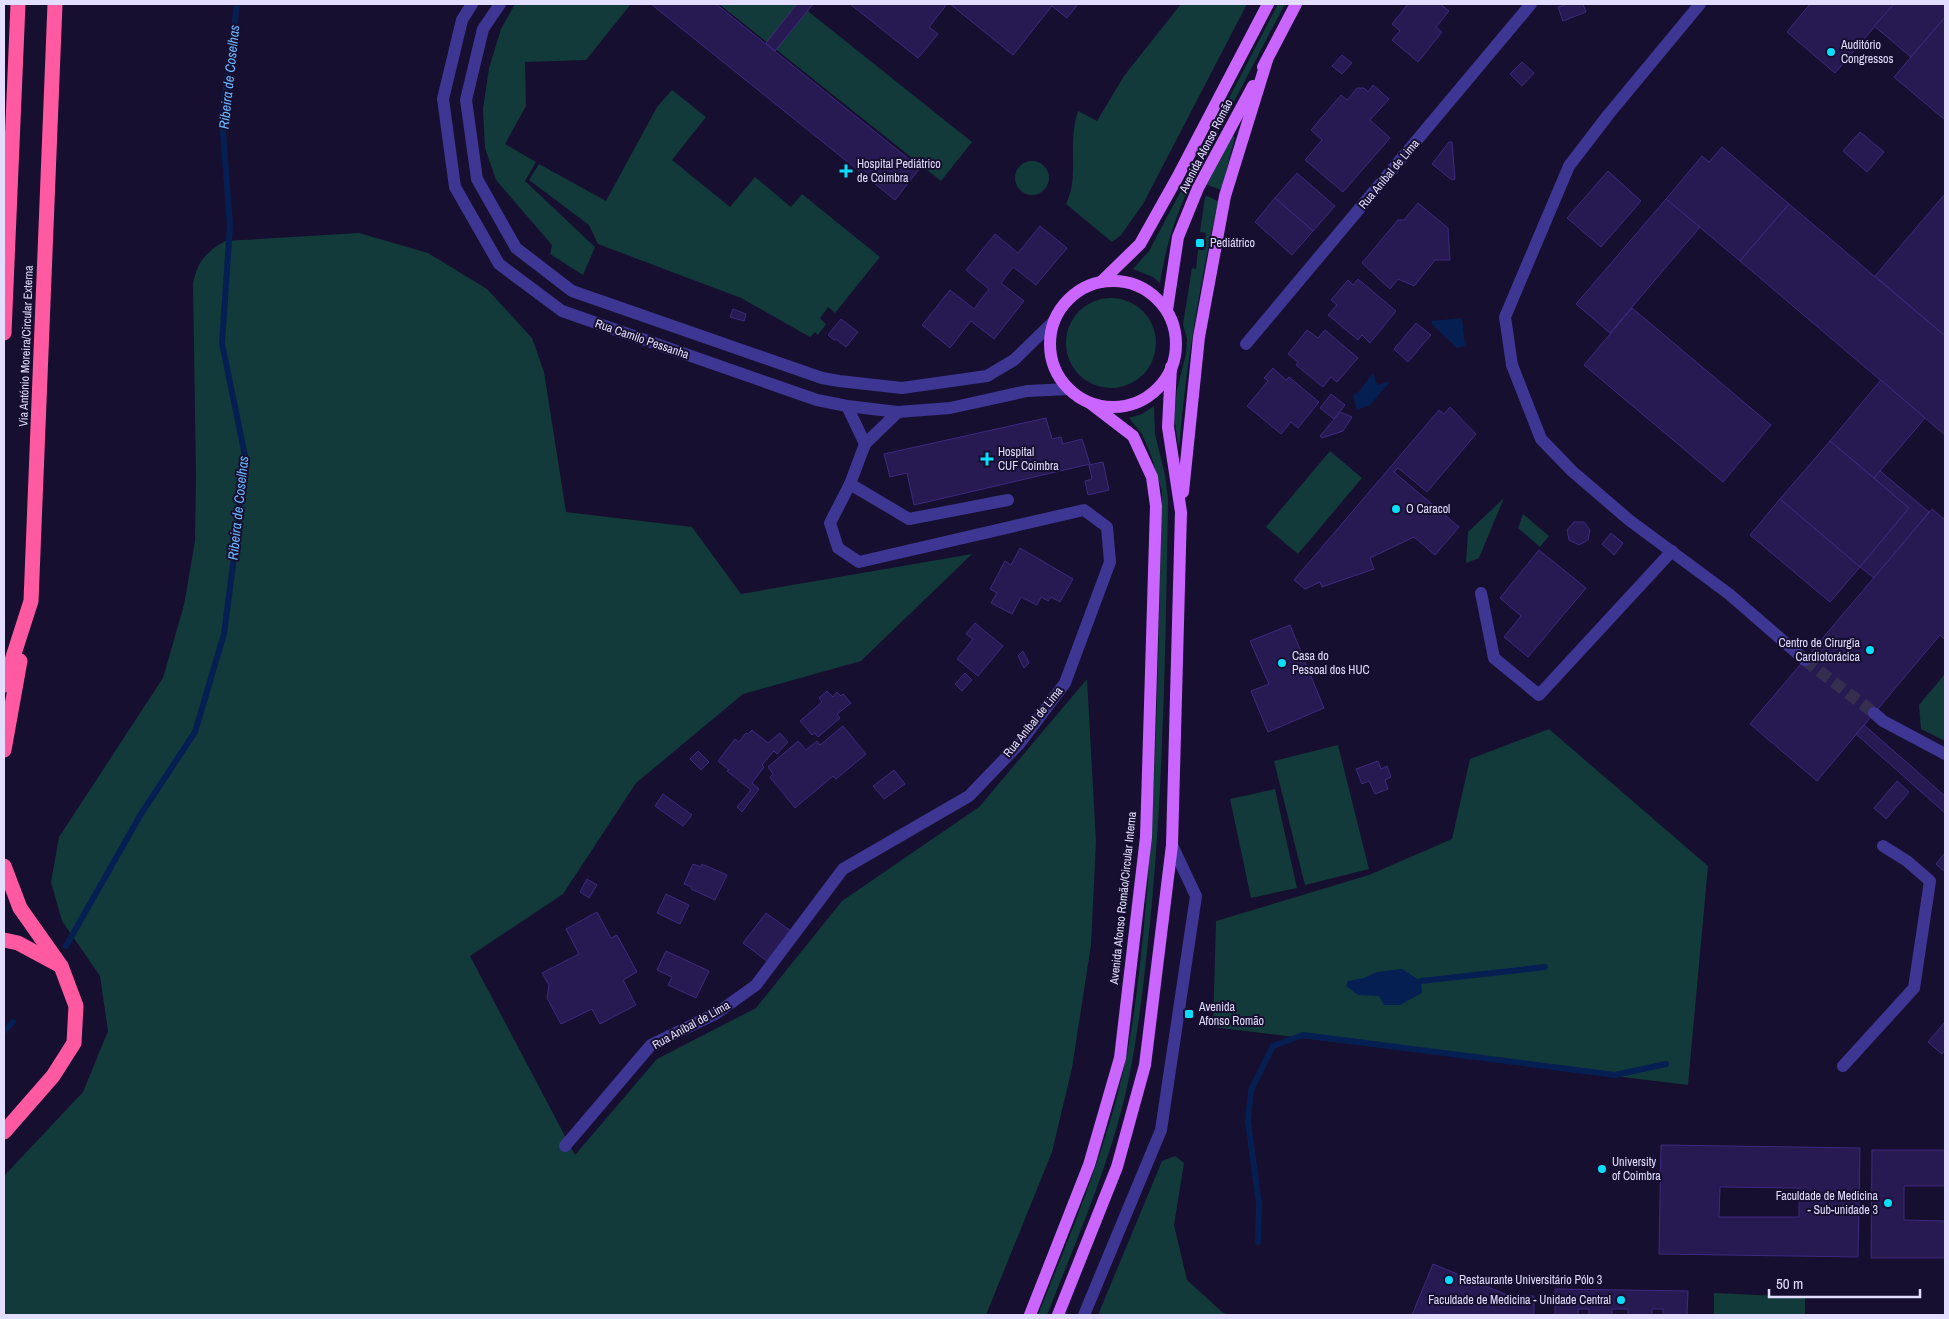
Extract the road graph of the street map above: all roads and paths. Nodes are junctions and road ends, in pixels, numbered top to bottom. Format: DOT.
graph roads {
  1 [pos="18,4"];
  2 [pos="55,4"];
  3 [pos="472,4"];
  4 [pos="500,4"];
  5 [pos="1268,4"];
  6 [pos="1296,4"];
  7 [pos="1531,4"];
  8 [pos="1700,4"];
  9 [pos="1267,60"];
  10 [pos="1101,282"];
  11 [pos="1167,310"];
  12 [pos="1054,321"];
  13 [pos="4,334"];
  14 [pos="1246,344"];
  15 [pos="1171,368"];
  16 [pos="1069,389"];
  17 [pos="1090,403"];
  18 [pos="847,406"];
  19 [pos="898,412"];
  20 [pos="865,444"];
  21 [pos="850,484"];
  22 [pos="1008,500"];
  23 [pos="1181,512"];
  24 [pos="1672,551"];
  25 [pos="1480,593"];
  26 [pos="31,601"];
  27 [pos="1805,660"];
  28 [pos="4,685"];
  29 [pos="1874,713"];
  30 [pos="4,750"];
  31 [pos="1945,754"];
  32 [pos="1172,845"];
  33 [pos="1882,846"];
  34 [pos="4,866"];
  35 [pos="4,940"];
  36 [pos="60,966"];
  37 [pos="1843,1066"];
  38 [pos="4,1132"];
  39 [pos="564,1146"];
  40 [pos="1030,1315"];
  41 [pos="1058,1315"];
  42 [pos="1084,1315"];
  1 -- 13 [label="highway, Via António Moreira/Circular Externa"];
  2 -- 26 [label="highway, Via António Moreira/Circular Externa"];
  3 -- 18 [label="street, Rua Camilo Pessanha"];
  4 -- 12 [label="street, Rua Camilo Pessanha"];
  5 -- 10 [label="main road, Avenida Afonso Romão"];
  6 -- 9 [label="main road, Avenida Afonso Romão"];
  7 -- 14 [label="street, Rua Aníbal de Lima"];
  8 -- 24 [label="street"];
  9 -- 11 [label="main road, Avenida Afonso Romão"];
  9 -- 23 [label="main road"];
  10 -- 11 [label="main road"];
  10 -- 12 [label="main road"];
  11 -- 15 [label="main road"];
  12 -- 16 [label="main road"];
  15 -- 17 [label="main road"];
  15 -- 23 [label="main road"];
  16 -- 17 [label="main road"];
  16 -- 19 [label="street, Rua Camilo Pessanha"];
  17 -- 40 [label="main road, Avenida Afonso Romão/Circular Interna"];
  18 -- 19 [label="street, Rua Camilo Pessanha"];
  18 -- 20 [label="street"];
  19 -- 20 [label="street"];
  20 -- 21 [label="street, Rua Aníbal de Lima"];
  21 -- 22 [label="street"];
  21 -- 39 [label="street, Rua Aníbal de Lima"];
  23 -- 32 [label="main road"];
  24 -- 25 [label="street"];
  24 -- 27 [label="street"];
  26 -- 28 [label="highway, Via António Moreira/Circular Externa"];
  26 -- 30 [label="highway"];
  29 -- 31 [label="street"];
  32 -- 41 [label="main road"];
  32 -- 42 [label="street"];
  33 -- 37 [label="street"];
  34 -- 36 [label="highway"];
  35 -- 36 [label="highway"];
  36 -- 38 [label="highway"];
}
